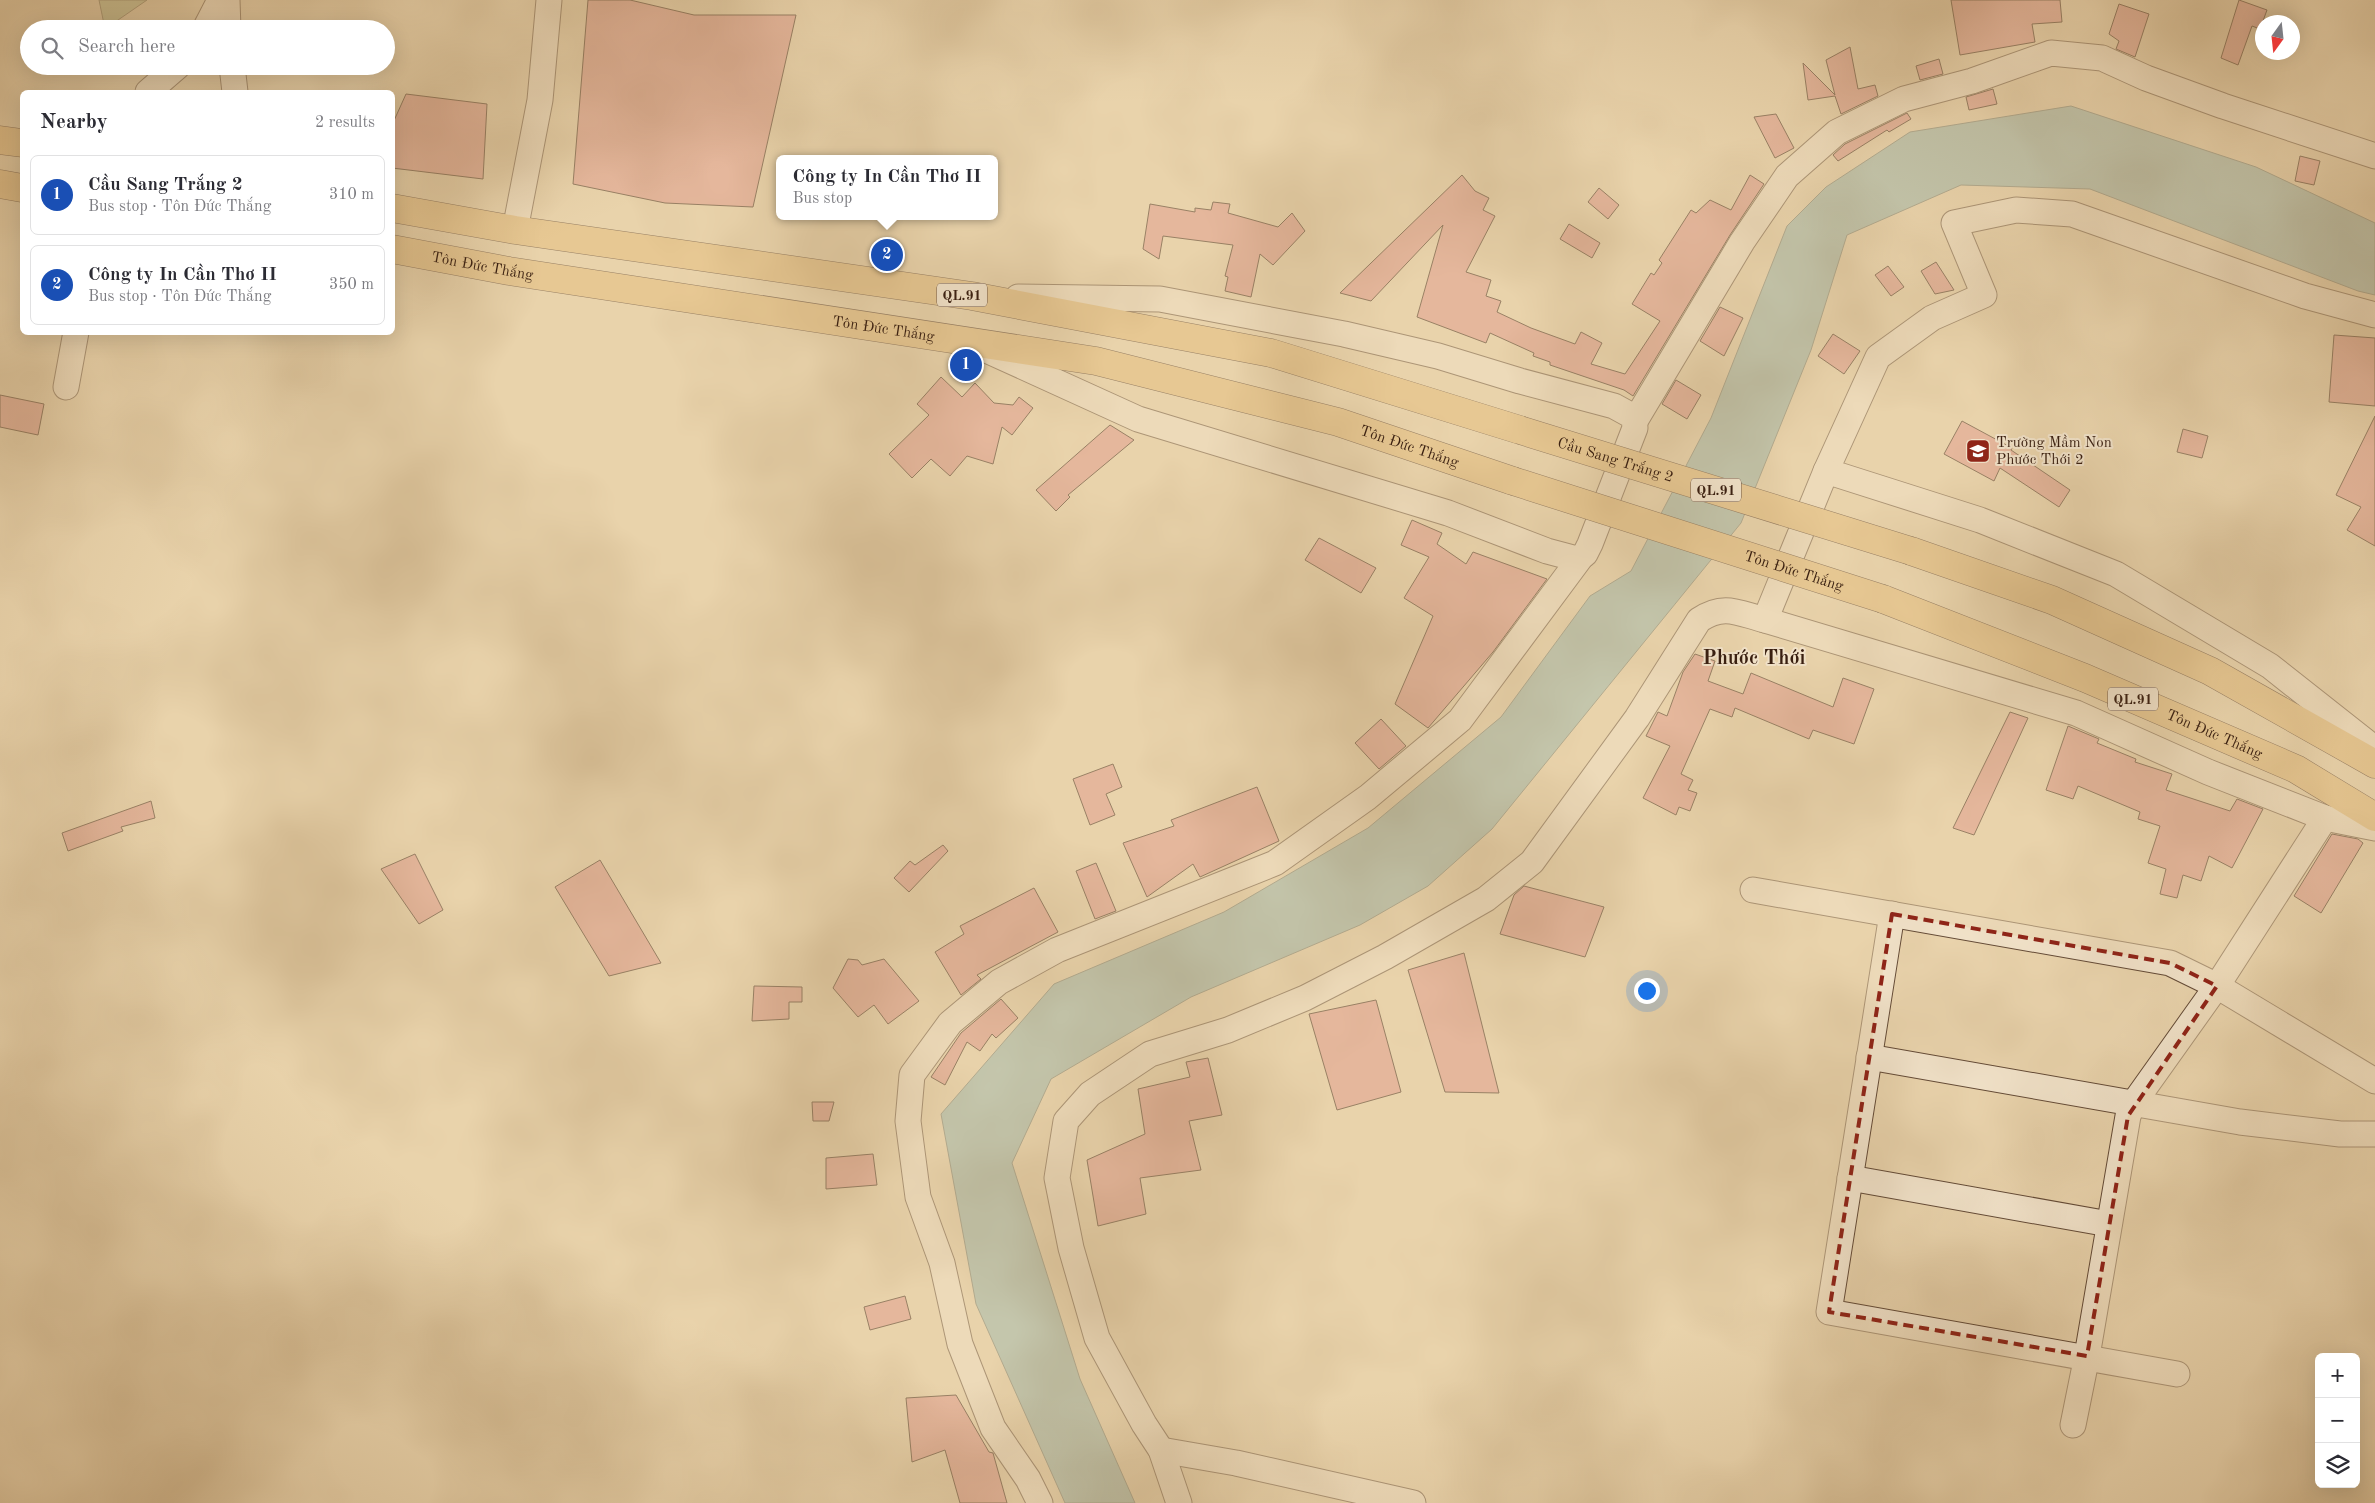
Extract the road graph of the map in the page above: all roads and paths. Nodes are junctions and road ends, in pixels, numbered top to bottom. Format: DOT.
graph roads {
  1 [pos="220,0"];
  2 [pos="227,0"];
  3 [pos="549,0"];
  4 [pos="210,20"];
  5 [pos="228,20"];
  6 [pos="168,75"];
  7 [pos="233,75"];
  8 [pos="150,90"];
  9 [pos="235,90"];
  10 [pos="0,140"];
  11 [pos="20,143"];
  12 [pos="2375,156"];
  13 [pos="0,184"];
  14 [pos="20,188"];
  15 [pos="395,209"];
  16 [pos="515,230"];
  17 [pos="395,250"];
  18 [pos="509,271"];
  19 [pos="972,296"];
  20 [pos="2375,315"];
  21 [pos="75,335"];
  22 [pos="964,340"];
  23 [pos="66,387"];
  24 [pos="1635,421"];
  25 [pos="1826,471"];
  26 [pos="1581,557"];
  27 [pos="1765,620"];
  28 [pos="2375,749"];
  29 [pos="2375,764"];
  30 [pos="2375,817"];
  31 [pos="2326,818"];
  32 [pos="2375,828"];
  33 [pos="1753,890"];
  34 [pos="1892,914"];
  35 [pos="2217,986"];
  36 [pos="1869,1057"];
  37 [pos="2375,1081"];
  38 [pos="2133,1104"];
  39 [pos="2375,1134"];
  40 [pos="1850,1178"];
  41 [pos="2109,1224"];
  42 [pos="2087,1356"];
  43 [pos="2177,1374"];
  44 [pos="2073,1425"];
  45 [pos="1161,1450"];
  46 [pos="1040,1503"];
  47 [pos="1179,1503"];
  48 [pos="1413,1503"];
  1 -- 4 [label="street"];
  2 -- 5 [label="street"];
  3 -- 16 [label="street"];
  6 -- 8 [label="street"];
  7 -- 9 [label="street"];
  10 -- 11 [label="highway"];
  12 -- 24 [label="street"];
  13 -- 14 [label="highway"];
  15 -- 16 [label="highway, QL.91"];
  16 -- 18 [label="highway"];
  16 -- 19 [label="highway, QL.91"];
  17 -- 18 [label="highway, Tôn Đức Thắng / QL.91"];
  18 -- 22 [label="highway, Tôn Đức Thắng / QL.91"];
  19 -- 24 [label="street"];
  19 -- 29 [label="highway, Cầu Sang Trắng 2 / QL.91, bridge"];
  20 -- 25 [label="street"];
  21 -- 23 [label="street"];
  22 -- 26 [label="street"];
  22 -- 30 [label="highway, Tôn Đức Thắng / QL.91, bridge"];
  24 -- 26 [label="street"];
  25 -- 27 [label="street"];
  25 -- 28 [label="street"];
  26 -- 46 [label="street"];
  27 -- 31 [label="street"];
  27 -- 45 [label="street"];
  31 -- 32 [label="street"];
  31 -- 35 [label="street"];
  33 -- 34 [label="street"];
  34 -- 35 [label="street"];
  34 -- 36 [label="street"];
  35 -- 37 [label="street"];
  35 -- 38 [label="street"];
  36 -- 38 [label="street"];
  36 -- 40 [label="street"];
  38 -- 39 [label="street"];
  38 -- 41 [label="street"];
  40 -- 41 [label="street"];
  40 -- 42 [label="street"];
  41 -- 42 [label="street"];
  42 -- 43 [label="street"];
  42 -- 44 [label="street"];
  45 -- 47 [label="street"];
  45 -- 48 [label="street"];
}
